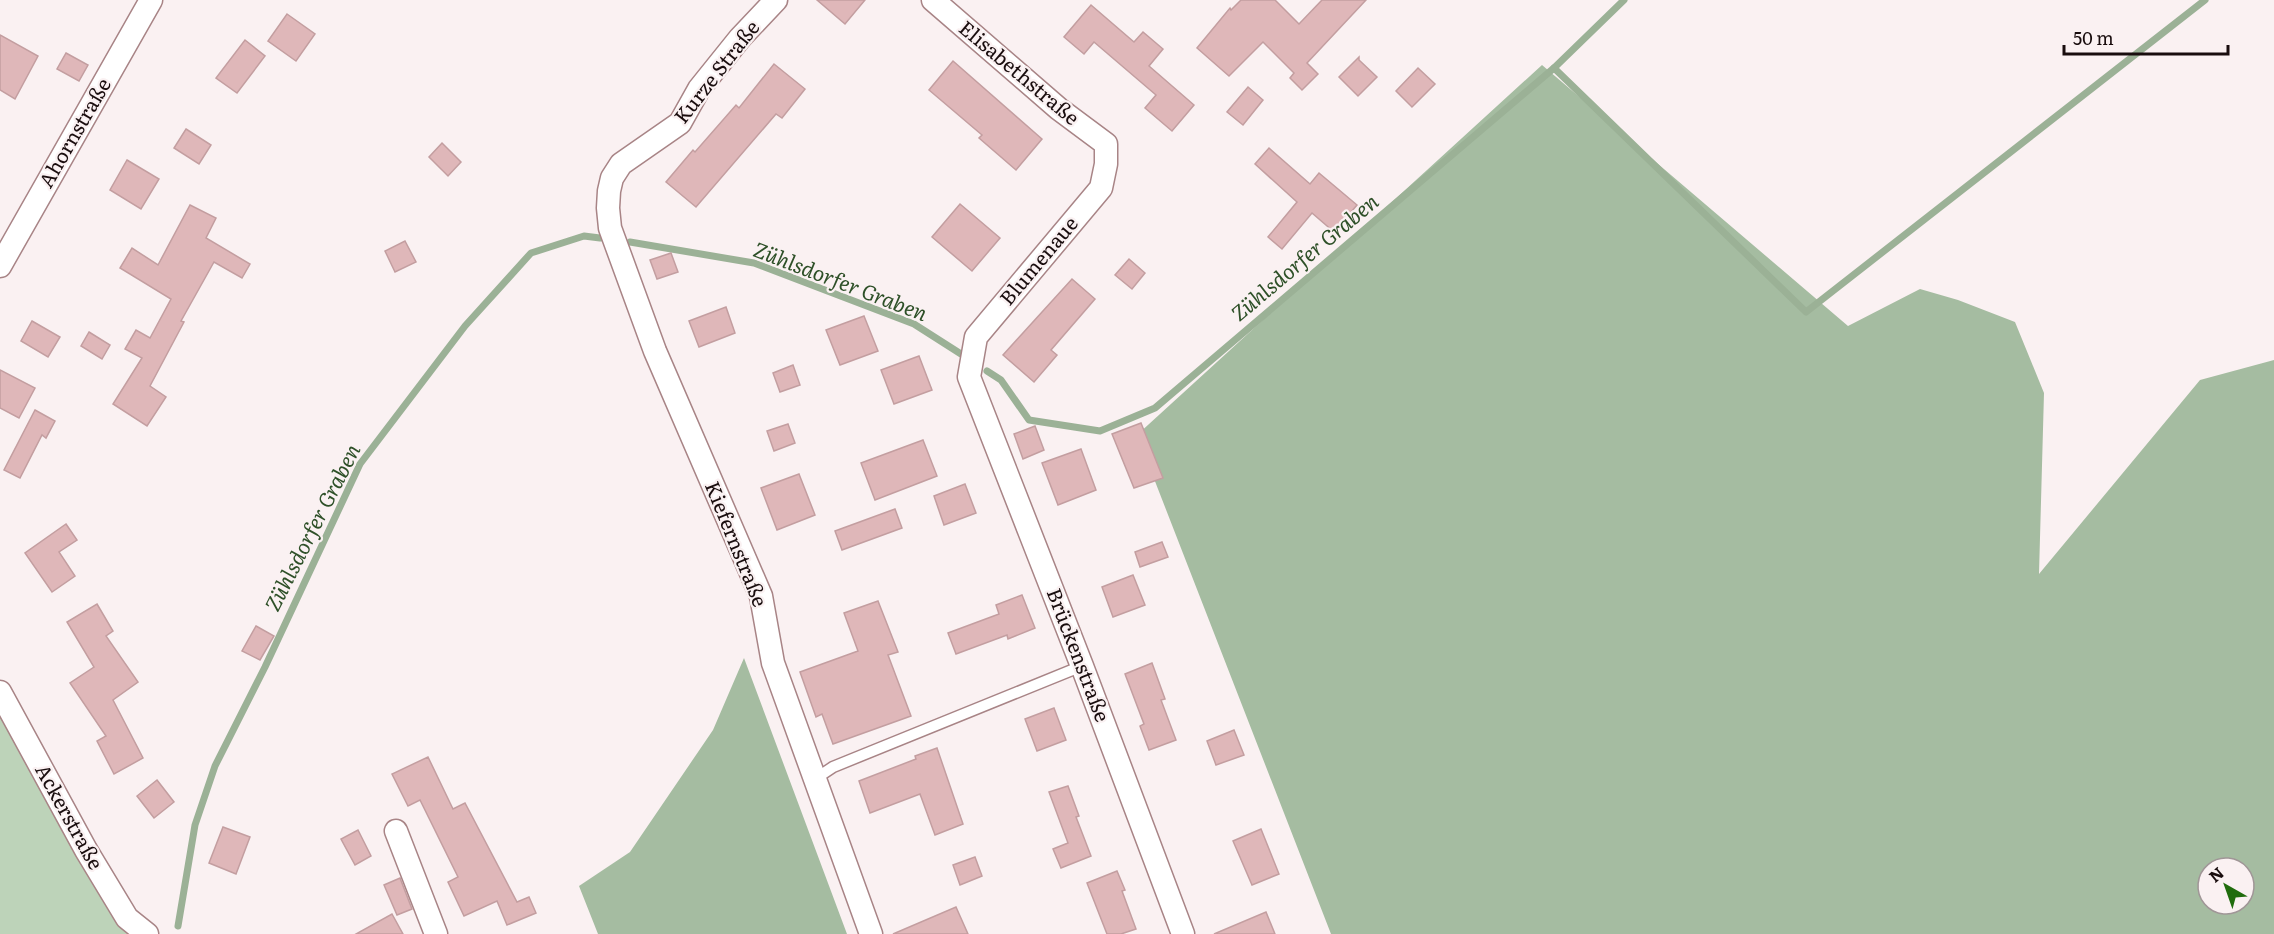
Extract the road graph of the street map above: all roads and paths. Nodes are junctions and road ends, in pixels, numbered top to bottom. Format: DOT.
graph roads {
  1 [pos="151,0"];
  2 [pos="776,0"];
  3 [pos="933,0"];
  4 [pos="1106,144"];
  5 [pos="609,191"];
  6 [pos="0,266"];
  7 [pos="969,377"];
  8 [pos="1082,666"];
  9 [pos="0,692"];
  10 [pos="815,779"];
  11 [pos="396,831"];
  12 [pos="147,934"];
  13 [pos="436,934"];
  14 [pos="871,934"];
  15 [pos="1183,934"];
  1 -- 6 [label="street, Ahornstraße"];
  2 -- 5 [label="street, Kurze Straße"];
  3 -- 4 [label="street, Elisabethstraße"];
  4 -- 7 [label="street, Blumenaue"];
  5 -- 10 [label="street, Kiefernstraße"];
  7 -- 8 [label="street, Brückenstraße"];
  8 -- 10 [label="lane"];
  8 -- 15 [label="street, Brückenstraße"];
  9 -- 12 [label="street, Ackerstraße"];
  10 -- 14 [label="street, Kiefernstraße"];
  11 -- 13 [label="street"];
}
